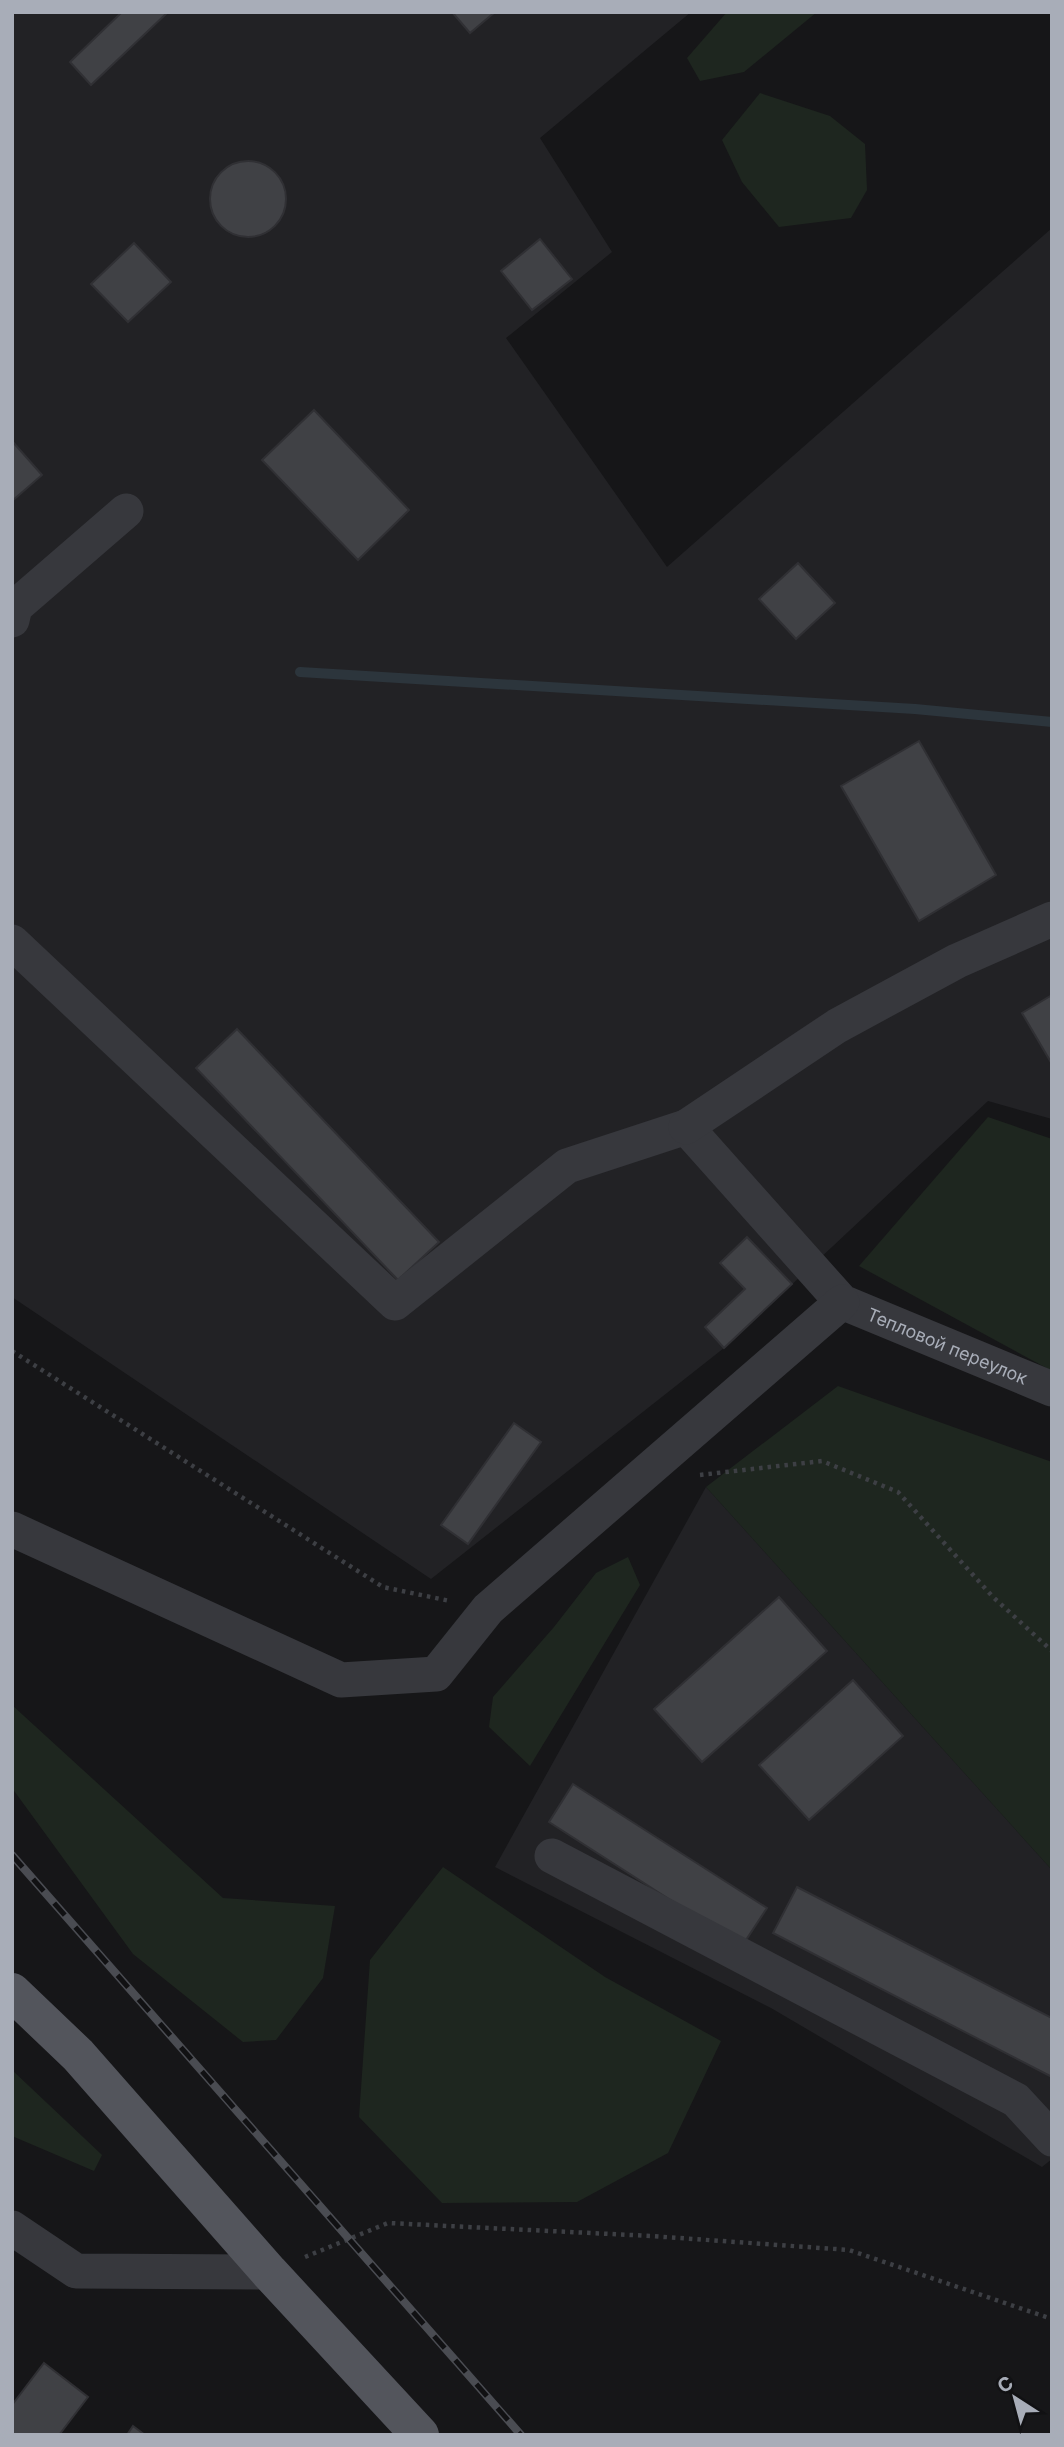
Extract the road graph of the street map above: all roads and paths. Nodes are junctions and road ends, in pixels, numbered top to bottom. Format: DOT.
graph roads {
  1 [pos="126,511"];
  2 [pos="12,620"];
  3 [pos="1052,919"];
  4 [pos="12,942"];
  5 [pos="687,1127"];
  6 [pos="842,1303"];
  7 [pos="12,1350"];
  8 [pos="1052,1389"];
  9 [pos="642,1476"];
  10 [pos="12,1529"];
  11 [pos="488,1609"];
  12 [pos="1052,1651"];
  13 [pos="552,1856"];
  14 [pos="12,1992"];
  15 [pos="1052,2139"];
  16 [pos="12,2228"];
  17 [pos="269,2272"];
  18 [pos="1052,2319"];
  19 [pos="420,2435"];
  1 -- 2 [label="street"];
  3 -- 5 [label="street"];
  4 -- 5 [label="street"];
  5 -- 6 [label="street"];
  6 -- 8 [label="street, Тепловой переулок"];
  6 -- 9 [label="street"];
  7 -- 11 [label="path"];
  9 -- 11 [label="street"];
  9 -- 12 [label="path"];
  10 -- 11 [label="street"];
  13 -- 15 [label="street"];
  14 -- 17 [label="main road"];
  16 -- 17 [label="street"];
  17 -- 18 [label="path"];
  17 -- 19 [label="main road"];
}
